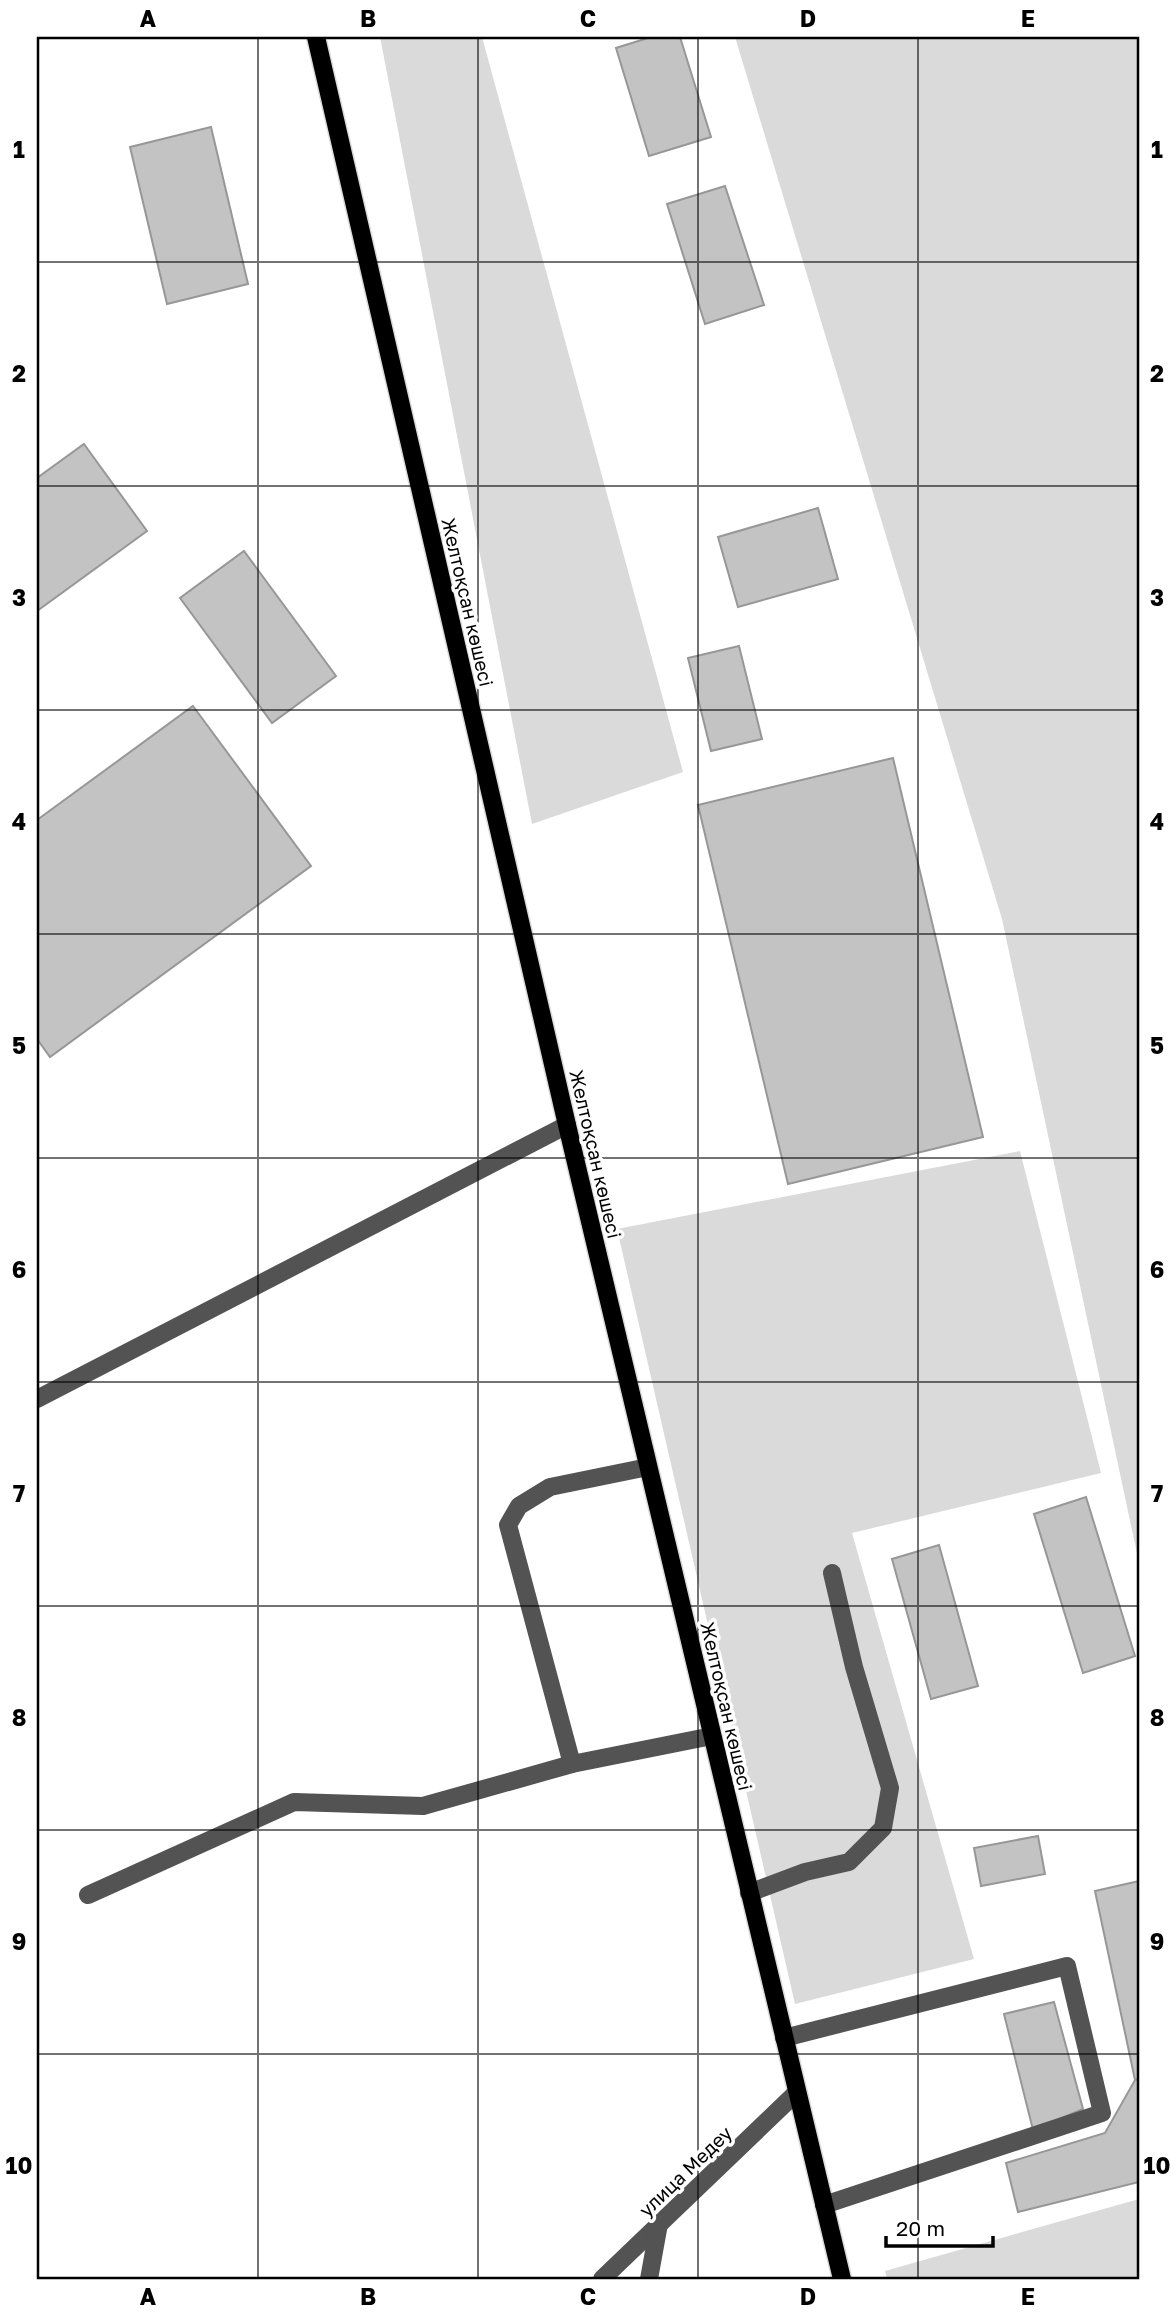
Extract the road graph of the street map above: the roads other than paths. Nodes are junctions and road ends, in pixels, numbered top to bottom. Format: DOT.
graph roads {
  1 [pos="316,37"];
  2 [pos="567,1125"];
  3 [pos="37,1399"];
  4 [pos="648,1467"];
  5 [pos="832,1573"];
  6 [pos="712,1736"];
  7 [pos="572,1763"];
  8 [pos="749,1893"];
  9 [pos="88,1895"];
  10 [pos="784,2038"];
  11 [pos="796,2093"];
  12 [pos="824,2205"];
  13 [pos="659,2224"];
  14 [pos="602,2279"];
  15 [pos="649,2279"];
  16 [pos="842,2279"];
  1 -- 2 [label="main road, Желтоқсан көшесі"];
  2 -- 3 [label="street"];
  2 -- 4 [label="main road, Желтоқсан көшесі"];
  4 -- 6 [label="main road, Желтоқсан көшесі"];
  4 -- 7 [label="street"];
  5 -- 8 [label="street"];
  6 -- 7 [label="street"];
  6 -- 8 [label="main road, Желтоқсан көшесі"];
  7 -- 9 [label="street"];
  8 -- 10 [label="main road, Желтоқсан көшесі"];
  10 -- 11 [label="main road, Желтоқсан көшесі"];
  10 -- 12 [label="street"];
  11 -- 12 [label="main road, Желтоқсан көшесі"];
  11 -- 13 [label="street, улица Медеу"];
  12 -- 16 [label="main road, Желтоқсан көшесі"];
  13 -- 14 [label="street, улица Медеу"];
  13 -- 15 [label="street"];
}
